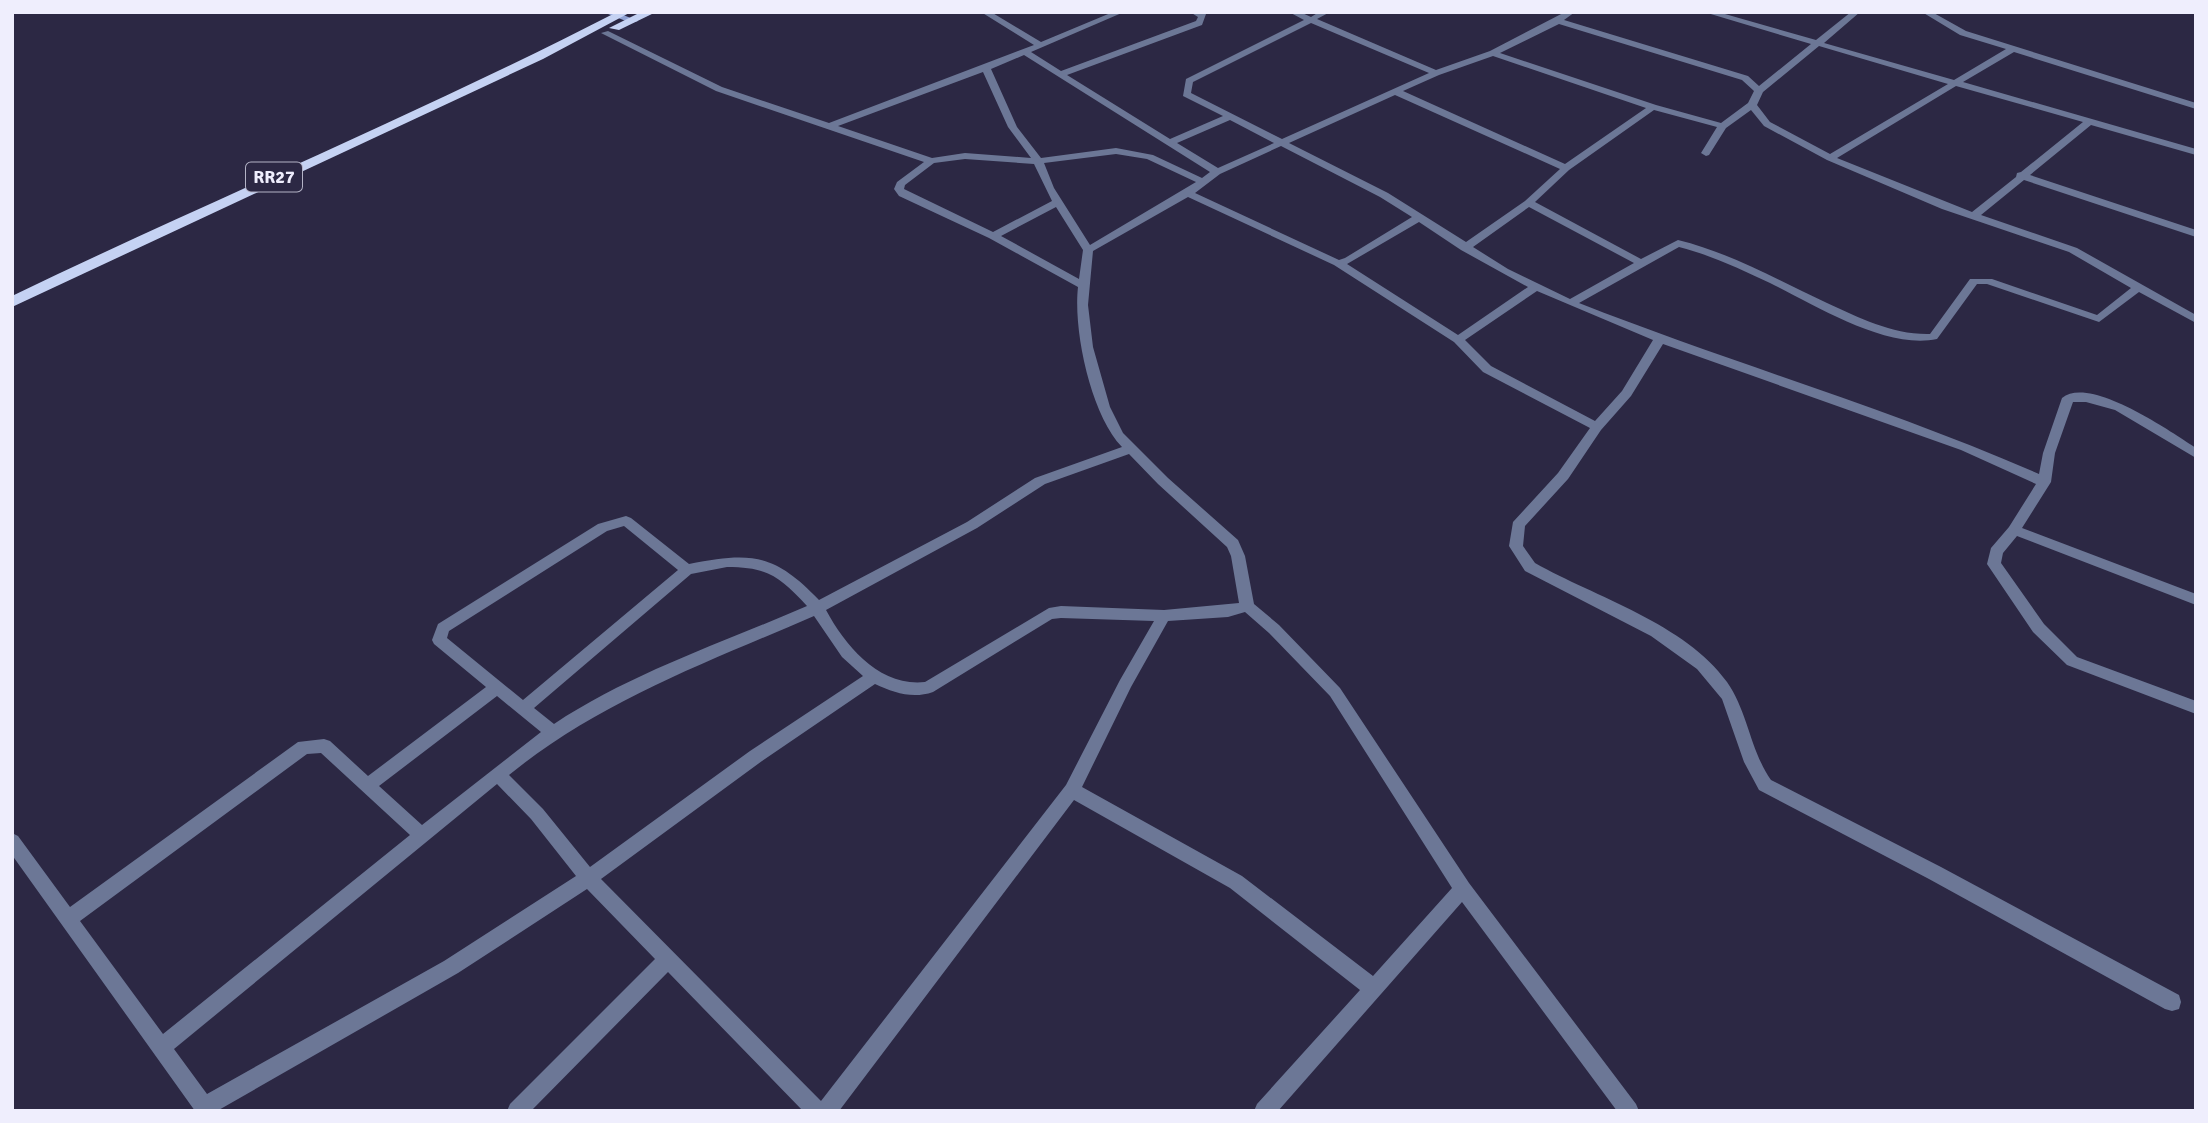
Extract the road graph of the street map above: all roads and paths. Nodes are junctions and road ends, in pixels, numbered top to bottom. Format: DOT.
graph roads {
  1 [pos="601,12"];
  2 [pos="1004,12"];
  3 [pos="1194,12"];
  4 [pos="1293,12"];
  5 [pos="1326,12"];
  6 [pos="1571,12"];
  7 [pos="1856,12"];
  8 [pos="1926,12"];
  9 [pos="649,13"];
  10 [pos="1114,13"];
  11 [pos="1713,13"];
  12 [pos="989,14"];
  13 [pos="621,15"];
  14 [pos="1309,19"];
  15 [pos="1558,21"];
  16 [pos="600,30"];
  17 [pos="1814,44"];
  18 [pos="1040,45"];
  19 [pos="2012,49"];
  20 [pos="1024,52"];
  21 [pos="1493,53"];
  22 [pos="986,68"];
  23 [pos="1436,73"];
  24 [pos="1060,74"];
  25 [pos="1951,83"];
  26 [pos="1759,91"];
  27 [pos="1397,92"];
  28 [pos="1752,105"];
  29 [pos="2196,106"];
  30 [pos="1653,107"];
  31 [pos="1229,117"];
  32 [pos="2090,121"];
  33 [pos="1722,126"];
  34 [pos="831,127"];
  35 [pos="1282,141"];
  36 [pos="1170,143"];
  37 [pos="2196,152"];
  38 [pos="1706,153"];
  39 [pos="1830,158"];
  40 [pos="931,161"];
  41 [pos="1038,161"];
  42 [pos="1566,168"];
  43 [pos="1217,172"];
  44 [pos="2020,176"];
  45 [pos="1203,182"];
  46 [pos="1188,193"];
  47 [pos="1058,202"];
  48 [pos="1529,202"];
  49 [pos="1974,216"];
  50 [pos="1417,219"];
  51 [pos="2196,234"];
  52 [pos="993,236"];
  53 [pos="1465,248"];
  54 [pos="1087,250"];
  55 [pos="1338,263"];
  56 [pos="1641,263"];
  57 [pos="1084,286"];
  58 [pos="1535,286"];
  59 [pos="2139,287"];
  60 [pos="12,302"];
  61 [pos="1570,303"];
  62 [pos="2196,320"];
  63 [pos="1660,339"];
  64 [pos="1458,340"];
  65 [pos="1597,427"];
  66 [pos="1130,449"];
  67 [pos="2196,454"];
  68 [pos="2044,482"];
  69 [pos="2014,530"];
  70 [pos="688,570"];
  71 [pos="2196,600"];
  72 [pos="1247,606"];
  73 [pos="817,608"];
  74 [pos="1164,616"];
  75 [pos="875,676"];
  76 [pos="497,687"];
  77 [pos="524,708"];
  78 [pos="2196,708"];
  79 [pos="551,730"];
  80 [pos="498,774"];
  81 [pos="368,786"];
  82 [pos="1072,790"];
  83 [pos="421,835"];
  84 [pos="12,841"];
  85 [pos="589,878"];
  86 [pos="1463,889"];
  87 [pos="69,919"];
  88 [pos="668,959"];
  89 [pos="1372,987"];
  90 [pos="2172,1002"];
  91 [pos="160,1048"];
  92 [pos="205,1109"];
  93 [pos="517,1111"];
  94 [pos="817,1111"];
  95 [pos="826,1111"];
  96 [pos="1264,1111"];
  97 [pos="1629,1111"];
  1 -- 16 [label="highway"];
  2 -- 12 [label="street"];
  3 -- 24 [label="street"];
  4 -- 14 [label="street"];
  5 -- 14 [label="street"];
  6 -- 15 [label="street"];
  7 -- 17 [label="street"];
  8 -- 19 [label="street"];
  9 -- 13 [label="highway, RR27"];
  10 -- 18 [label="street"];
  11 -- 17 [label="street"];
  12 -- 18 [label="street"];
  13 -- 16 [label="highway, RR27"];
  14 -- 23 [label="street"];
  14 -- 31 [label="street"];
  15 -- 21 [label="street"];
  15 -- 26 [label="street"];
  16 -- 34 [label="street"];
  16 -- 60 [label="highway, RR27"];
  17 -- 25 [label="street"];
  17 -- 26 [label="street"];
  18 -- 20 [label="street"];
  19 -- 25 [label="street"];
  19 -- 29 [label="street"];
  20 -- 22 [label="street"];
  20 -- 24 [label="street"];
  21 -- 23 [label="street"];
  21 -- 30 [label="street"];
  22 -- 34 [label="street"];
  22 -- 41 [label="street"];
  23 -- 27 [label="street"];
  24 -- 36 [label="street"];
  25 -- 32 [label="street"];
  25 -- 39 [label="street"];
  26 -- 28 [label="street"];
  27 -- 35 [label="street"];
  27 -- 42 [label="street"];
  28 -- 33 [label="street"];
  28 -- 39 [label="street"];
  30 -- 33 [label="street"];
  30 -- 42 [label="street"];
  31 -- 35 [label="street"];
  31 -- 36 [label="street"];
  32 -- 37 [label="street"];
  32 -- 44 [label="street"];
  33 -- 38 [label="street"];
  34 -- 40 [label="street"];
  35 -- 43 [label="street"];
  35 -- 50 [label="street"];
  36 -- 43 [label="street"];
  39 -- 49 [label="street"];
  40 -- 41 [label="street"];
  40 -- 52 [label="street"];
  41 -- 45 [label="street"];
  41 -- 47 [label="street"];
  42 -- 48 [label="street"];
  43 -- 45 [label="street"];
  44 -- 49 [label="street"];
  44 -- 51 [label="street"];
  45 -- 46 [label="street"];
  46 -- 54 [label="street"];
  46 -- 55 [label="street"];
  47 -- 52 [label="street"];
  47 -- 54 [label="street"];
  48 -- 53 [label="street"];
  48 -- 56 [label="street"];
  49 -- 59 [label="street"];
  50 -- 53 [label="street"];
  50 -- 55 [label="street"];
  52 -- 57 [label="street"];
  53 -- 58 [label="street"];
  54 -- 57 [label="street"];
  55 -- 64 [label="street"];
  56 -- 59 [label="street"];
  56 -- 61 [label="street"];
  57 -- 66 [label="street"];
  58 -- 61 [label="street"];
  58 -- 64 [label="street"];
  59 -- 62 [label="street"];
  61 -- 63 [label="street"];
  63 -- 65 [label="street"];
  63 -- 68 [label="street"];
  64 -- 65 [label="street"];
  65 -- 90 [label="street"];
  66 -- 72 [label="street"];
  66 -- 73 [label="street"];
  67 -- 68 [label="street"];
  68 -- 69 [label="street"];
  69 -- 71 [label="street"];
  69 -- 78 [label="street"];
  70 -- 73 [label="street"];
  70 -- 76 [label="street"];
  70 -- 77 [label="street"];
  72 -- 74 [label="street"];
  72 -- 86 [label="street"];
  73 -- 75 [label="street"];
  73 -- 79 [label="street"];
  74 -- 75 [label="street"];
  74 -- 82 [label="street"];
  75 -- 85 [label="street"];
  76 -- 77 [label="street"];
  76 -- 81 [label="street"];
  77 -- 79 [label="street"];
  79 -- 80 [label="street"];
  80 -- 83 [label="street"];
  80 -- 85 [label="street"];
  81 -- 83 [label="street"];
  81 -- 87 [label="street"];
  82 -- 89 [label="street"];
  82 -- 95 [label="street"];
  83 -- 91 [label="street"];
  84 -- 87 [label="street"];
  85 -- 88 [label="street"];
  85 -- 92 [label="street"];
  86 -- 89 [label="street"];
  86 -- 97 [label="street"];
  87 -- 91 [label="street"];
  88 -- 93 [label="street"];
  88 -- 94 [label="street"];
  89 -- 96 [label="street"];
  91 -- 92 [label="street"];
}
